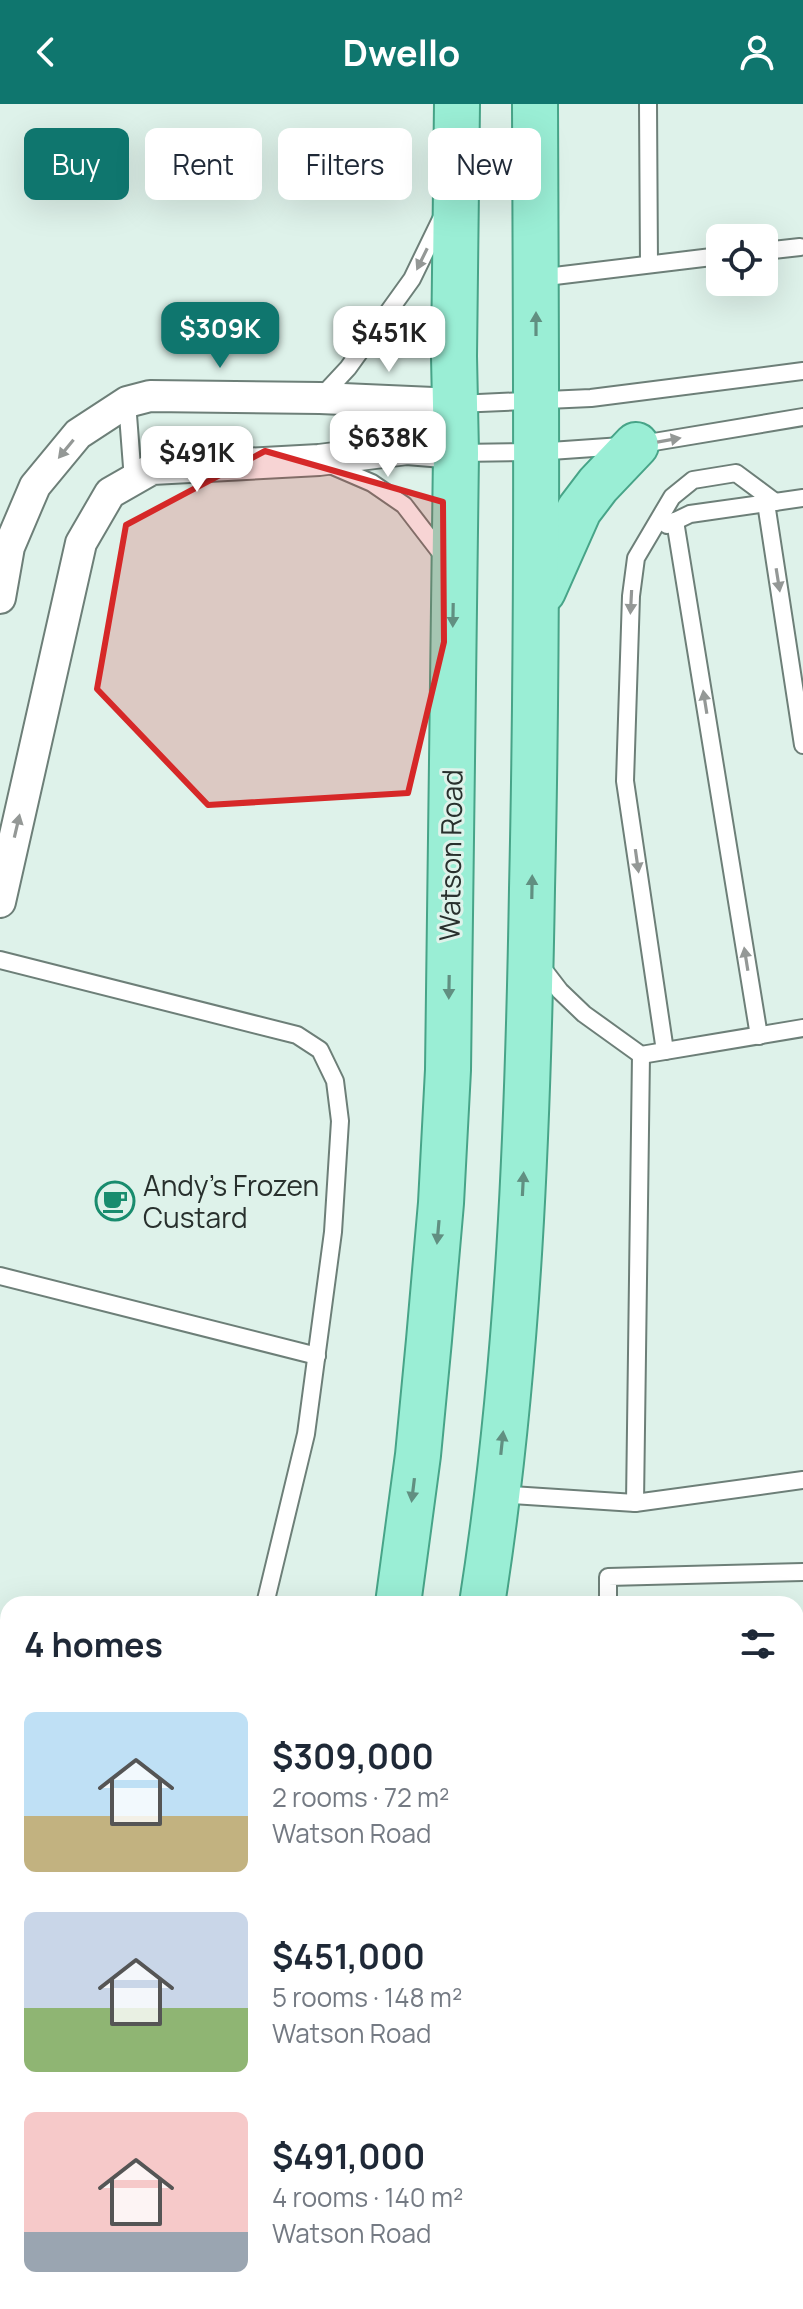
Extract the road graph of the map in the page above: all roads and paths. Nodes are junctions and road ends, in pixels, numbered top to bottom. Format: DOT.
graph roads {
  1 [pos="457,104"];
  2 [pos="535,104"];
  3 [pos="648,104"];
  4 [pos="457,128"];
  5 [pos="450,200"];
  6 [pos="456,200"];
  7 [pos="800,247"];
  8 [pos="778,249"];
  9 [pos="706,258"];
  10 [pos="649,264"];
  11 [pos="536,278"];
  12 [pos="803,371"];
  13 [pos="320,398"];
  14 [pos="127,402"];
  15 [pos="535,402"];
  16 [pos="456,404"];
  17 [pos="803,417"];
  18 [pos="636,445"];
  19 [pos="536,452"];
  20 [pos="456,453"];
  21 [pos="319,460"];
  22 [pos="133,480"];
  23 [pos="803,498"];
  24 [pos="770,502"];
  25 [pos="675,521"];
  26 [pos="654,530"];
  27 [pos="454,570"];
  28 [pos="0,598"];
  29 [pos="535,608"];
  30 [pos="803,745"];
  31 [pos="0,902"];
  32 [pos="531,955"];
  33 [pos="0,960"];
  34 [pos="803,1028"];
  35 [pos="759,1036"];
  36 [pos="665,1051"];
  37 [pos="641,1055"];
  38 [pos="0,1276"];
  39 [pos="317,1356"];
  40 [pos="803,1480"];
  41 [pos="496,1494"];
  42 [pos="635,1503"];
  43 [pos="803,1572"];
  44 [pos="267,1596"];
  45 [pos="399,1596"];
  46 [pos="483,1596"];
  47 [pos="608,1596"];
  1 -- 4 [label="main road, Watson Road"];
  2 -- 11 [label="main road"];
  3 -- 10 [label="lane"];
  5 -- 13 [label="lane, one-way"];
  6 -- 16 [label="main road, Watson Road"];
  7 -- 8 [label="lane"];
  9 -- 10 [label="lane"];
  10 -- 11 [label="lane"];
  15 -- 11 [label="main road, one-way"];
  12 -- 15 [label="lane"];
  13 -- 14 [label="street"];
  13 -- 16 [label="street"];
  14 -- 22 [label="lane"];
  14 -- 28 [label="street, one-way"];
  15 -- 16 [label="lane"];
  15 -- 19 [label="main road"];
  16 -- 20 [label="main road, Watson Road"];
  18 -- 17 [label="lane, one-way"];
  18 -- 19 [label="lane"];
  18 -- 29 [label="main road"];
  19 -- 20 [label="lane"];
  19 -- 29 [label="main road"];
  20 -- 21 [label="street"];
  20 -- 27 [label="main road, Watson Road"];
  21 -- 22 [label="street"];
  21 -- 27 [label="lane"];
  31 -- 22 [label="street, one-way"];
  23 -- 24 [label="lane"];
  24 -- 25 [label="lane"];
  24 -- 26 [label="lane"];
  24 -- 30 [label="lane, one-way"];
  25 -- 26 [label="lane"];
  35 -- 25 [label="lane, one-way"];
  26 -- 36 [label="lane, one-way"];
  27 -- 45 [label="main road, Watson Road, one-way"];
  32 -- 29 [label="main road, one-way"];
  32 -- 37 [label="lane"];
  41 -- 32 [label="main road, one-way"];
  33 -- 39 [label="lane"];
  34 -- 35 [label="lane"];
  35 -- 36 [label="lane"];
  36 -- 37 [label="lane"];
  37 -- 42 [label="lane"];
  38 -- 39 [label="lane"];
  39 -- 44 [label="lane"];
  40 -- 42 [label="lane"];
  41 -- 42 [label="lane"];
  41 -- 46 [label="main road"];
  43 -- 47 [label="lane"];
}
